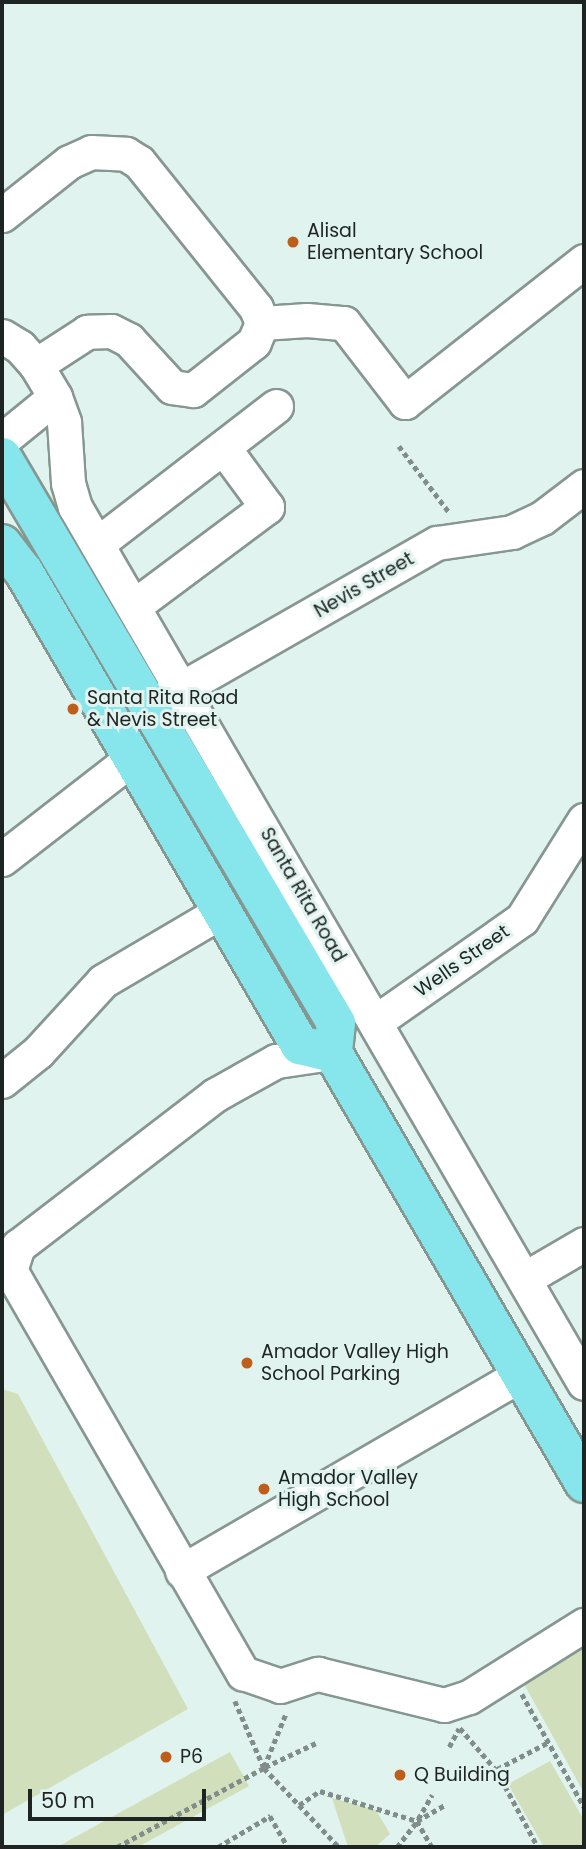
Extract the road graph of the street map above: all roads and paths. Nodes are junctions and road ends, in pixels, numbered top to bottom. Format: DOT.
graph roads {
  1 [pos="2,215"];
  2 [pos="584,261"];
  3 [pos="262,323"];
  4 [pos="2,336"];
  5 [pos="36,365"];
  6 [pos="55,397"];
  7 [pos="276,406"];
  8 [pos="2,440"];
  9 [pos="399,446"];
  10 [pos="223,447"];
  11 [pos="2,457"];
  12 [pos="584,486"];
  13 [pos="456,521"];
  14 [pos="97,544"];
  15 [pos="9,566"];
  16 [pos="134,606"];
  17 [pos="166,697"];
  18 [pos="131,759"];
  19 [pos="584,820"];
  20 [pos="2,859"];
  21 [pos="259,890"];
  22 [pos="220,912"];
  23 [pos="374,1022"];
  24 [pos="333,1053"];
  25 [pos="2,1081"];
  26 [pos="584,1244"];
  27 [pos="524,1279"];
  28 [pos="522,1374"];
  29 [pos="584,1383"];
  30 [pos="584,1483"];
  31 [pos="182,1571"];
  32 [pos="584,1625"];
  33 [pos="510,1697"];
  34 [pos="234,1699"];
  35 [pos="290,1702"];
  36 [pos="470,1721"];
  37 [pos="459,1727"];
  38 [pos="549,1742"];
  39 [pos="316,1743"];
  40 [pos="449,1747"];
  41 [pos="264,1768"];
  42 [pos="497,1772"];
  43 [pos="482,1777"];
  44 [pos="432,1795"];
  45 [pos="299,1805"];
  46 [pos="444,1805"];
  47 [pos="584,1807"];
  48 [pos="417,1821"];
  49 [pos="124,1845"];
  50 [pos="117,1847"];
  51 [pos="218,1847"];
  52 [pos="288,1847"];
  53 [pos="339,1847"];
  54 [pos="397,1847"];
  55 [pos="432,1847"];
  56 [pos="538,1847"];
  1 -- 3 [label="street"];
  2 -- 3 [label="street"];
  3 -- 5 [label="street"];
  4 -- 5 [label="street, Santa Rita Road"];
  5 -- 6 [label="street, Santa Rita Road"];
  6 -- 8 [label="street"];
  6 -- 14 [label="street, Santa Rita Road"];
  7 -- 10 [label="street"];
  9 -- 13 [label="path"];
  10 -- 14 [label="street"];
  10 -- 16 [label="street"];
  11 -- 17 [label="main road, Santa Rita Road"];
  12 -- 17 [label="street, Nevis Street"];
  14 -- 16 [label="street, Santa Rita Road"];
  15 -- 18 [label="main road"];
  16 -- 17 [label="street, Santa Rita Road"];
  17 -- 21 [label="main road, Santa Rita Road"];
  17 -- 23 [label="street, Santa Rita Road"];
  18 -- 20 [label="street"];
  18 -- 22 [label="main road"];
  19 -- 23 [label="street, Wells Street"];
  21 -- 22 [label="main road"];
  21 -- 24 [label="main road, Santa Rita Road"];
  22 -- 24 [label="main road"];
  22 -- 25 [label="street"];
  23 -- 27 [label="street, Santa Rita Road"];
  24 -- 28 [label="main road"];
  24 -- 31 [label="street"];
  26 -- 27 [label="street"];
  27 -- 29 [label="street, Santa Rita Road"];
  28 -- 30 [label="main road"];
  28 -- 31 [label="street"];
  31 -- 32 [label="street"];
  33 -- 38 [label="path"];
  34 -- 41 [label="path"];
  35 -- 41 [label="path"];
  36 -- 37 [label="path"];
  37 -- 40 [label="path"];
  37 -- 42 [label="path"];
  38 -- 42 [label="path"];
  38 -- 47 [label="path"];
  39 -- 41 [label="path"];
  41 -- 45 [label="path"];
  41 -- 49 [label="path"];
  42 -- 43 [label="path"];
  42 -- 56 [label="path"];
  44 -- 48 [label="path"];
  45 -- 48 [label="path"];
  45 -- 53 [label="path"];
  46 -- 48 [label="path"];
  48 -- 54 [label="path"];
  48 -- 55 [label="path"];
  49 -- 50 [label="path"];
  51 -- 52 [label="path"];
}
